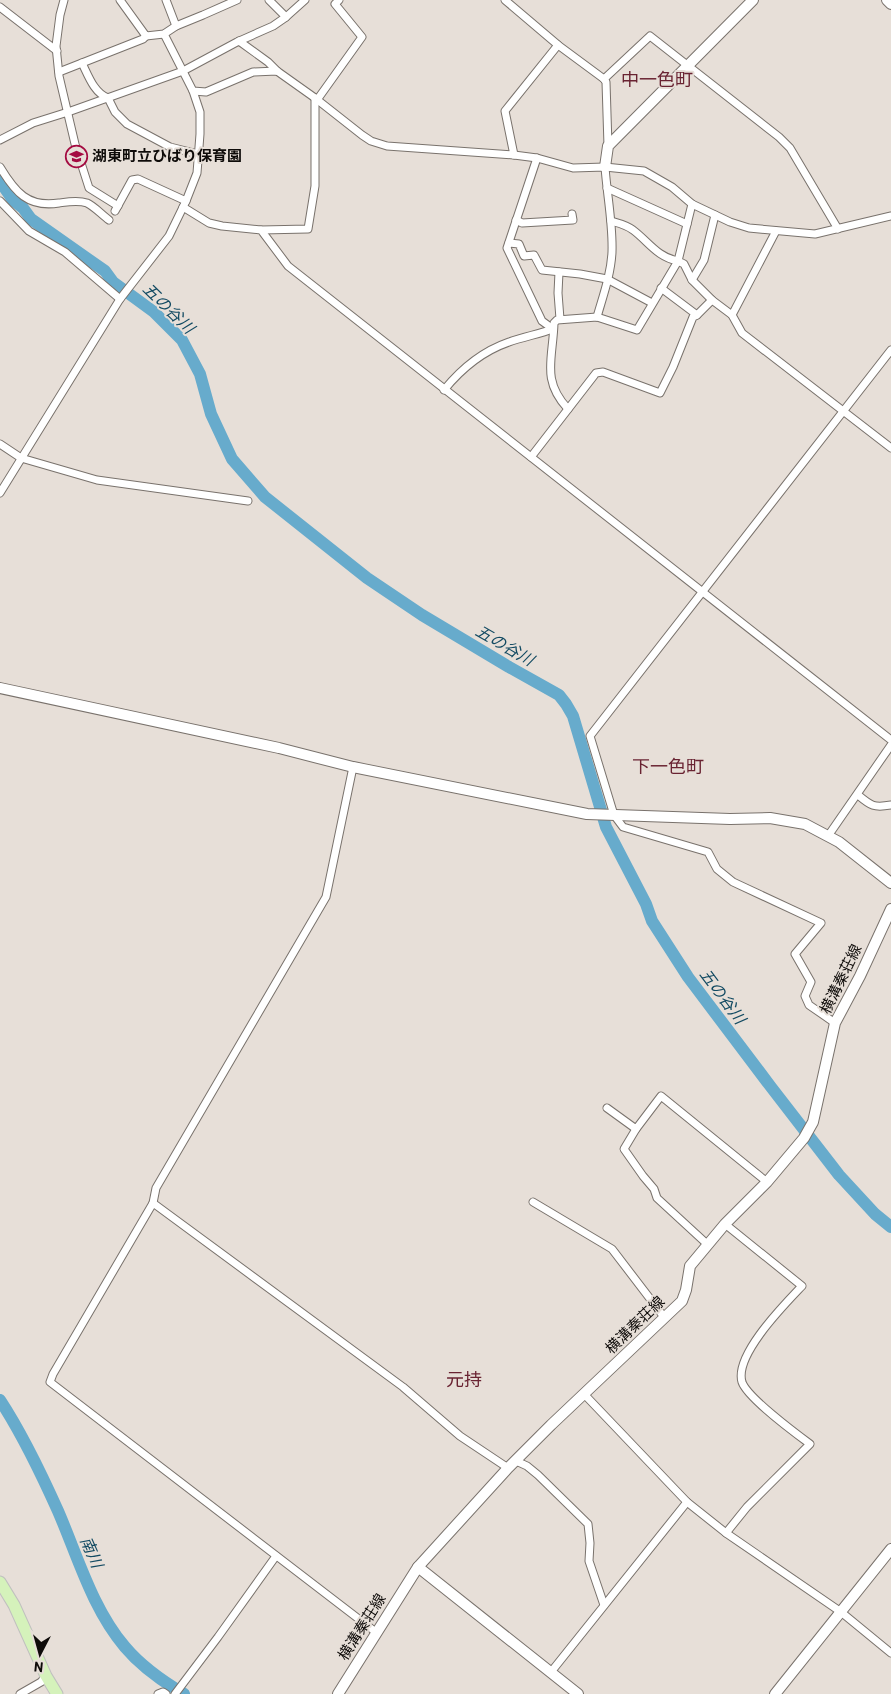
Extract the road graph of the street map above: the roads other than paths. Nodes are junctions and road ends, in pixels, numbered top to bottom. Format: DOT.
graph roads {
  1 [pos="64,0"];
  2 [pos="120,0"];
  3 [pos="166,0"];
  4 [pos="238,0"];
  5 [pos="269,0"];
  6 [pos="305,0"];
  7 [pos="506,0"];
  8 [pos="753,0"];
  9 [pos="887,0"];
  10 [pos="336,1"];
  11 [pos="891,4"];
  12 [pos="0,7"];
  13 [pos="286,17"];
  14 [pos="176,26"];
  15 [pos="164,34"];
  16 [pos="146,36"];
  17 [pos="239,41"];
  18 [pos="558,45"];
  19 [pos="57,51"];
  20 [pos="82,63"];
  21 [pos="688,66"];
  22 [pos="183,71"];
  23 [pos="277,71"];
  24 [pos="59,72"];
  25 [pos="604,79"];
  26 [pos="193,91"];
  27 [pos="108,98"];
  28 [pos="316,99"];
  29 [pos="68,112"];
  30 [pos="0,140"];
  31 [pos="608,146"];
  32 [pos="198,154"];
  33 [pos="514,155"];
  34 [pos="536,158"];
  35 [pos="0,167"];
  36 [pos="605,167"];
  37 [pos="607,188"];
  38 [pos="0,201"];
  39 [pos="184,204"];
  40 [pos="692,204"];
  41 [pos="572,214"];
  42 [pos="715,215"];
  43 [pos="891,216"];
  44 [pos="109,220"];
  45 [pos="516,220"];
  46 [pos="611,221"];
  47 [pos="687,224"];
  48 [pos="838,229"];
  49 [pos="261,230"];
  50 [pos="776,231"];
  51 [pos="509,243"];
  52 [pos="678,261"];
  53 [pos="559,272"];
  54 [pos="607,279"];
  55 [pos="692,280"];
  56 [pos="661,288"];
  57 [pos="120,299"];
  58 [pos="712,300"];
  59 [pos="652,303"];
  60 [pos="732,314"];
  61 [pos="697,315"];
  62 [pos="598,317"];
  63 [pos="560,319"];
  64 [pos="554,329"];
  65 [pos="891,350"];
  66 [pos="444,390"];
  67 [pos="568,409"];
  68 [pos="843,411"];
  69 [pos="0,444"];
  70 [pos="891,448"];
  71 [pos="531,457"];
  72 [pos="21,458"];
  73 [pos="0,493"];
  74 [pos="248,502"];
  75 [pos="702,592"];
  76 [pos="0,688"];
  77 [pos="891,740"];
  78 [pos="891,746"];
  79 [pos="353,767"];
  80 [pos="858,795"];
  81 [pos="891,805"];
  82 [pos="614,815"];
  83 [pos="828,836"];
  84 [pos="891,883"];
  85 [pos="891,910"];
  86 [pos="835,1023"];
  87 [pos="608,1108"];
  88 [pos="636,1129"];
  89 [pos="766,1182"];
  90 [pos="153,1202"];
  91 [pos="533,1202"];
  92 [pos="726,1224"];
  93 [pos="707,1244"];
  94 [pos="664,1317"];
  95 [pos="584,1394"];
  96 [pos="512,1464"];
  97 [pos="687,1502"];
  98 [pos="726,1533"];
  99 [pos="891,1549"];
  100 [pos="276,1556"];
  101 [pos="418,1567"];
  102 [pos="0,1582"];
  103 [pos="604,1605"];
  104 [pos="841,1612"];
  105 [pos="377,1633"];
  106 [pos="891,1653"];
  107 [pos="551,1672"];
  108 [pos="46,1676"];
  109 [pos="20,1694"];
  110 [pos="57,1694"];
  111 [pos="158,1694"];
  112 [pos="166,1694"];
  113 [pos="176,1694"];
  114 [pos="338,1694"];
  115 [pos="578,1694"];
  116 [pos="775,1694"];
  1 -- 19 [label="street"];
  2 -- 16 [label="street"];
  3 -- 14 [label="street"];
  4 -- 14 [label="street"];
  5 -- 13 [label="street"];
  6 -- 13 [label="street"];
  7 -- 18 [label="street"];
  8 -- 21 [label="street"];
  9 -- 11 [label="street"];
  10 -- 28 [label="street"];
  12 -- 19 [label="street"];
  13 -- 17 [label="street"];
  14 -- 15 [label="street"];
  15 -- 16 [label="street"];
  15 -- 22 [label="street"];
  16 -- 20 [label="street"];
  17 -- 22 [label="street"];
  17 -- 23 [label="street"];
  18 -- 25 [label="street"];
  18 -- 33 [label="street"];
  19 -- 24 [label="street"];
  20 -- 24 [label="street"];
  20 -- 27 [label="street"];
  21 -- 25 [label="street"];
  21 -- 31 [label="street"];
  21 -- 48 [label="street"];
  22 -- 26 [label="street"];
  22 -- 27 [label="street"];
  23 -- 26 [label="street"];
  23 -- 28 [label="street"];
  24 -- 29 [label="street"];
  25 -- 31 [label="street"];
  26 -- 32 [label="street"];
  27 -- 29 [label="street"];
  27 -- 32 [label="street"];
  28 -- 33 [label="street"];
  28 -- 49 [label="street"];
  29 -- 30 [label="street"];
  29 -- 39 [label="street"];
  31 -- 36 [label="street"];
  32 -- 39 [label="street"];
  33 -- 34 [label="street"];
  34 -- 36 [label="street"];
  34 -- 45 [label="street"];
  35 -- 44 [label="street"];
  36 -- 37 [label="street"];
  36 -- 40 [label="street"];
  37 -- 46 [label="street"];
  37 -- 47 [label="street"];
  38 -- 57 [label="street"];
  39 -- 49 [label="street"];
  39 -- 57 [label="street"];
  40 -- 42 [label="street"];
  40 -- 47 [label="street"];
  41 -- 45 [label="street"];
  42 -- 50 [label="street"];
  42 -- 55 [label="street"];
  43 -- 48 [label="street"];
  45 -- 51 [label="street"];
  46 -- 52 [label="street"];
  46 -- 54 [label="street"];
  47 -- 52 [label="street"];
  48 -- 50 [label="street"];
  49 -- 66 [label="street"];
  50 -- 60 [label="street"];
  51 -- 53 [label="street"];
  51 -- 64 [label="street"];
  52 -- 55 [label="street"];
  52 -- 56 [label="street"];
  53 -- 54 [label="street"];
  53 -- 63 [label="street"];
  54 -- 59 [label="street"];
  54 -- 62 [label="street"];
  55 -- 58 [label="street"];
  56 -- 59 [label="street"];
  56 -- 61 [label="street"];
  57 -- 72 [label="street"];
  58 -- 60 [label="street"];
  58 -- 61 [label="street"];
  59 -- 62 [label="street"];
  60 -- 68 [label="street"];
  61 -- 67 [label="street"];
  62 -- 63 [label="street"];
  63 -- 64 [label="street"];
  64 -- 66 [label="street"];
  64 -- 67 [label="street"];
  65 -- 68 [label="street"];
  66 -- 71 [label="street"];
  67 -- 71 [label="street"];
  68 -- 70 [label="street"];
  68 -- 75 [label="street"];
  69 -- 72 [label="street"];
  71 -- 75 [label="street"];
  72 -- 73 [label="street"];
  72 -- 74 [label="street"];
  75 -- 77 [label="street"];
  75 -- 82 [label="street"];
  76 -- 79 [label="street"];
  78 -- 80 [label="street"];
  79 -- 82 [label="street"];
  79 -- 90 [label="street"];
  80 -- 81 [label="street"];
  80 -- 83 [label="street"];
  82 -- 83 [label="street"];
  82 -- 86 [label="street"];
  83 -- 84 [label="street"];
  85 -- 86 [label="street, 横溝秦荘線"];
  86 -- 89 [label="street, 横溝秦荘線"];
  87 -- 88 [label="street"];
  88 -- 89 [label="street"];
  88 -- 93 [label="street"];
  89 -- 92 [label="street, 横溝秦荘線"];
  90 -- 96 [label="street"];
  90 -- 100 [label="street"];
  91 -- 94 [label="street"];
  92 -- 93 [label="street, 横溝秦荘線"];
  92 -- 98 [label="street"];
  93 -- 94 [label="street, 横溝秦荘線"];
  94 -- 95 [label="street, 横溝秦荘線"];
  95 -- 96 [label="street, 横溝秦荘線"];
  95 -- 97 [label="street"];
  96 -- 101 [label="street, 横溝秦荘線"];
  96 -- 103 [label="street"];
  97 -- 98 [label="street"];
  97 -- 103 [label="street"];
  98 -- 104 [label="street"];
  99 -- 104 [label="street"];
  100 -- 105 [label="street"];
  100 -- 113 [label="street"];
  101 -- 105 [label="street, 横溝秦荘線"];
  101 -- 107 [label="street"];
  102 -- 108 [label="main road"];
  103 -- 107 [label="street"];
  104 -- 106 [label="street"];
  104 -- 116 [label="street"];
  105 -- 114 [label="street, 横溝秦荘線"];
  107 -- 115 [label="street"];
  108 -- 109 [label="street"];
  108 -- 110 [label="main road"];
  111 -- 112 [label="street"];
}
